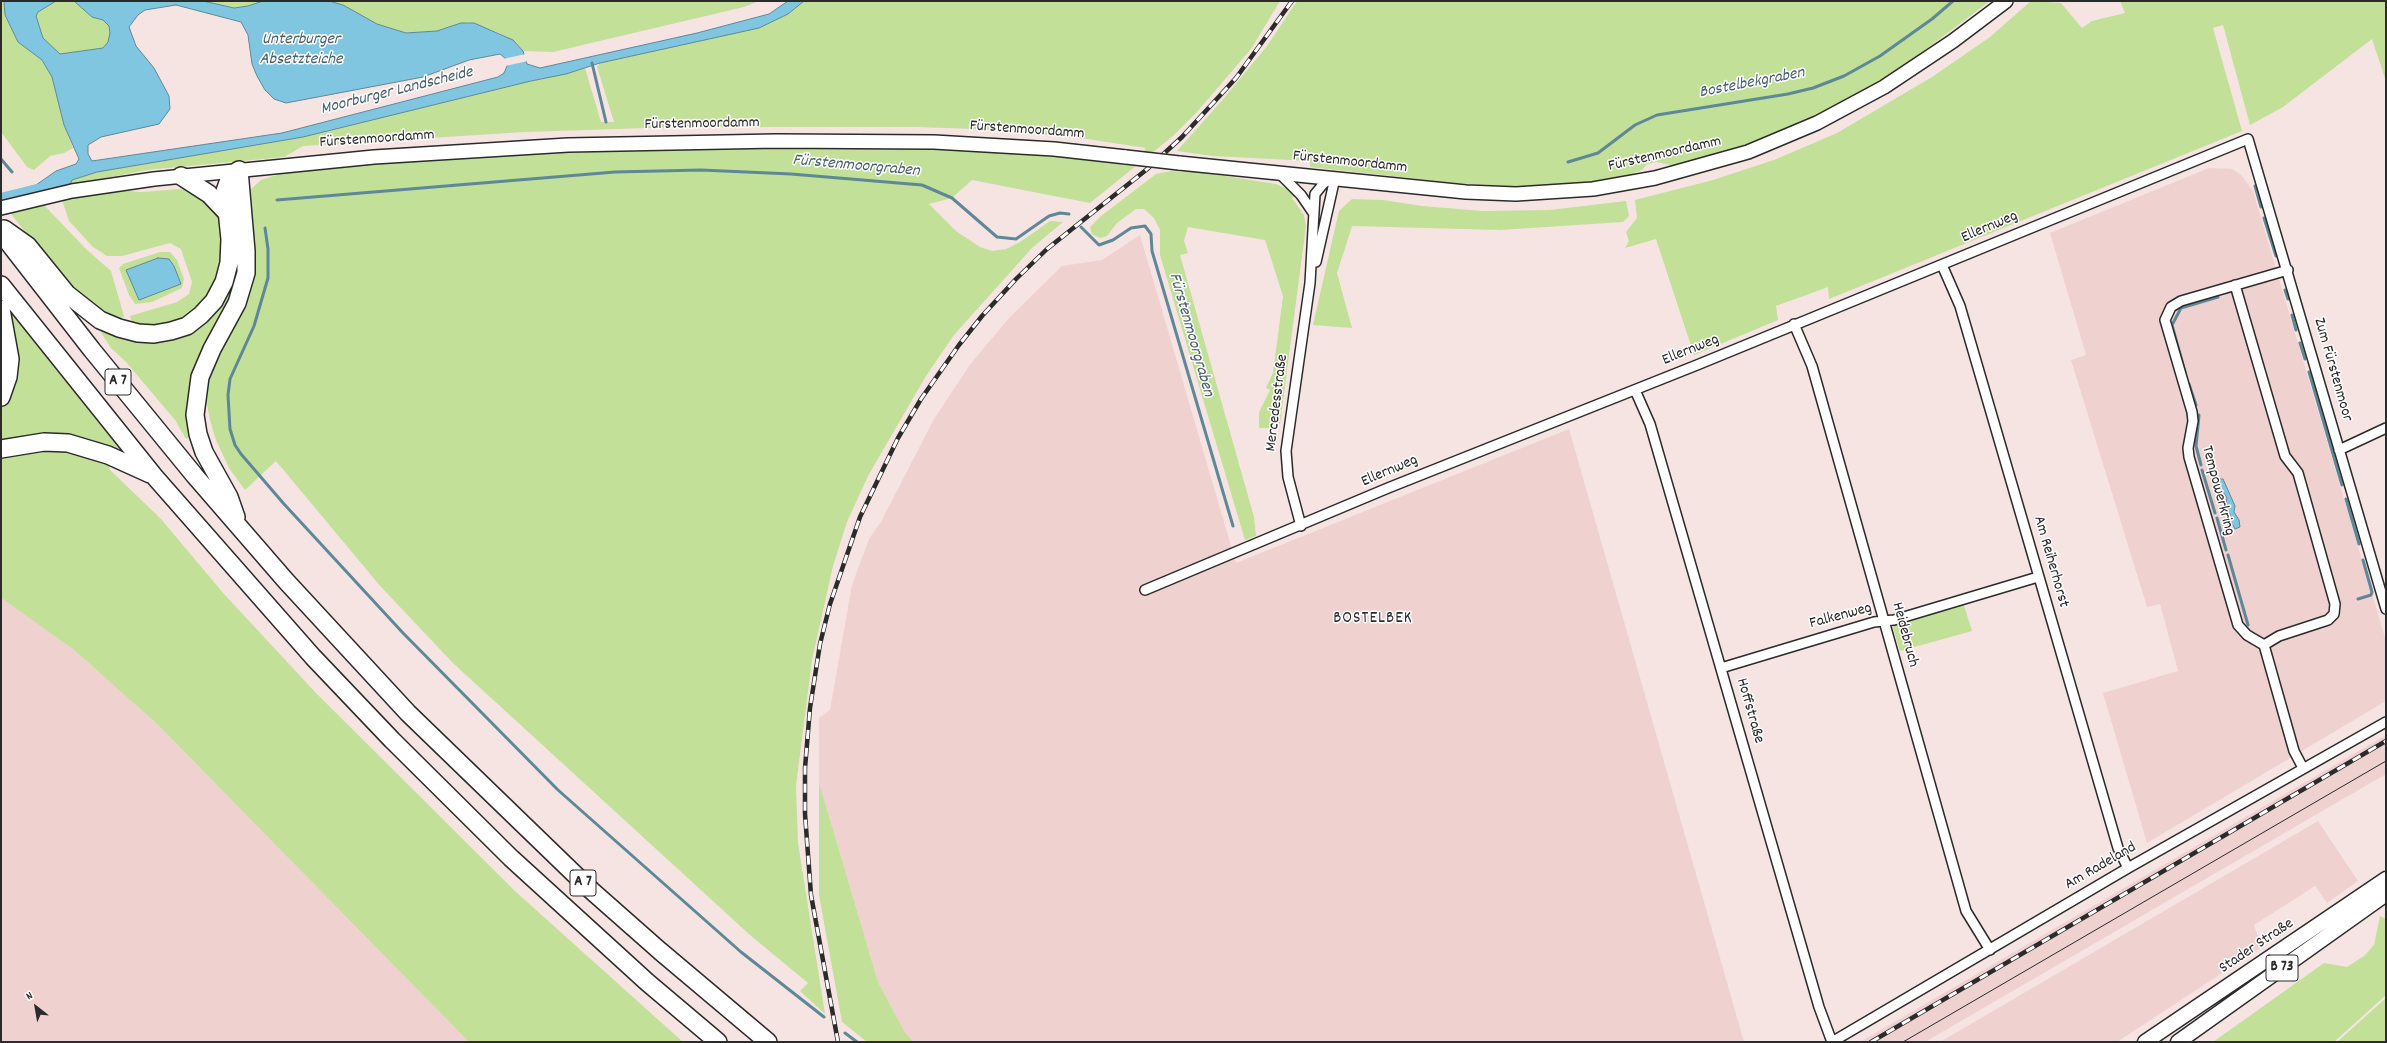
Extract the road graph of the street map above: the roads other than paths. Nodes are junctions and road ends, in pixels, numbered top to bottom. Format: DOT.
graph roads {
  1 [pos="2006,1"];
  2 [pos="2248,139"];
  3 [pos="239,170"];
  4 [pos="1279,173"];
  5 [pos="181,176"];
  6 [pos="1335,178"];
  7 [pos="1,208"];
  8 [pos="228,214"];
  9 [pos="1314,214"];
  10 [pos="1,227"];
  11 [pos="1,233"];
  12 [pos="1942,265"];
  13 [pos="2288,270"];
  14 [pos="1310,283"];
  15 [pos="1,285"];
  16 [pos="2235,285"];
  17 [pos="1,309"];
  18 [pos="1794,324"];
  19 [pos="1635,390"];
  20 [pos="1,397"];
  21 [pos="2386,428"];
  22 [pos="1,449"];
  23 [pos="2339,450"];
  24 [pos="154,476"];
  25 [pos="1300,526"];
  26 [pos="240,527"];
  27 [pos="2038,577"];
  28 [pos="1145,590"];
  29 [pos="2386,609"];
  30 [pos="1885,622"];
  31 [pos="2264,645"];
  32 [pos="1721,668"];
  33 [pos="2386,722"];
  34 [pos="2303,768"];
  35 [pos="2128,868"];
  36 [pos="2386,879"];
  37 [pos="2386,894"];
  38 [pos="1990,950"];
  39 [pos="718,1042"];
  40 [pos="768,1042"];
  41 [pos="1832,1042"];
  42 [pos="2144,1042"];
  43 [pos="2178,1042"];
  1 -- 6 [label="main road, Fürstenmoordamm"];
  2 -- 12 [label="street, Ellernweg"];
  2 -- 13 [label="street, Zum Fürstenmoor"];
  3 -- 4 [label="main road, Fürstenmoordamm, bridge"];
  3 -- 5 [label="main road, Fürstenmoordamm"];
  3 -- 8 [label="highway"];
  3 -- 26 [label="highway"];
  4 -- 6 [label="main road, Fürstenmoordamm"];
  4 -- 9 [label="street"];
  5 -- 7 [label="main road, Fürstenmoordamm"];
  5 -- 8 [label="highway"];
  6 -- 9 [label="street, Mercedesstraße"];
  6 -- 14 [label="street, Mercedesstraße"];
  8 -- 10 [label="highway"];
  9 -- 14 [label="street, Mercedesstraße"];
  11 -- 26 [label="highway, A 7"];
  12 -- 18 [label="street, Ellernweg"];
  12 -- 27 [label="street, Am Reiherhorst"];
  13 -- 16 [label="street, Tempowerkring"];
  13 -- 23 [label="street, Zum Fürstenmoor"];
  14 -- 25 [label="street, Mercedesstraße"];
  15 -- 24 [label="highway, A 7"];
  16 -- 31 [label="street"];
  16 -- 31 [label="street, Tempowerkring"];
  17 -- 20 [label="highway"];
  18 -- 19 [label="street, Ellernweg"];
  18 -- 30 [label="street, Heidebruch"];
  19 -- 25 [label="street, Ellernweg"];
  19 -- 32 [label="street, Hoffstraße"];
  21 -- 23 [label="street"];
  22 -- 24 [label="highway"];
  23 -- 29 [label="street, Zum Fürstenmoor"];
  24 -- 39 [label="highway, A 7"];
  25 -- 28 [label="street, Ellernweg"];
  26 -- 40 [label="highway, A 7"];
  27 -- 30 [label="street, Falkenweg"];
  27 -- 35 [label="street, Am Reiherhorst"];
  30 -- 32 [label="street, Falkenweg"];
  30 -- 38 [label="street, Heidebruch"];
  31 -- 34 [label="street"];
  32 -- 41 [label="street, Hoffstraße"];
  33 -- 34 [label="street, Am Radeland"];
  34 -- 35 [label="street, Am Radeland"];
  35 -- 38 [label="street, Am Radeland"];
  36 -- 42 [label="main road, Stader Straße / B 73"];
  37 -- 43 [label="main road, Stader Straße / B 73"];
  38 -- 41 [label="street, Am Radeland"];
}
